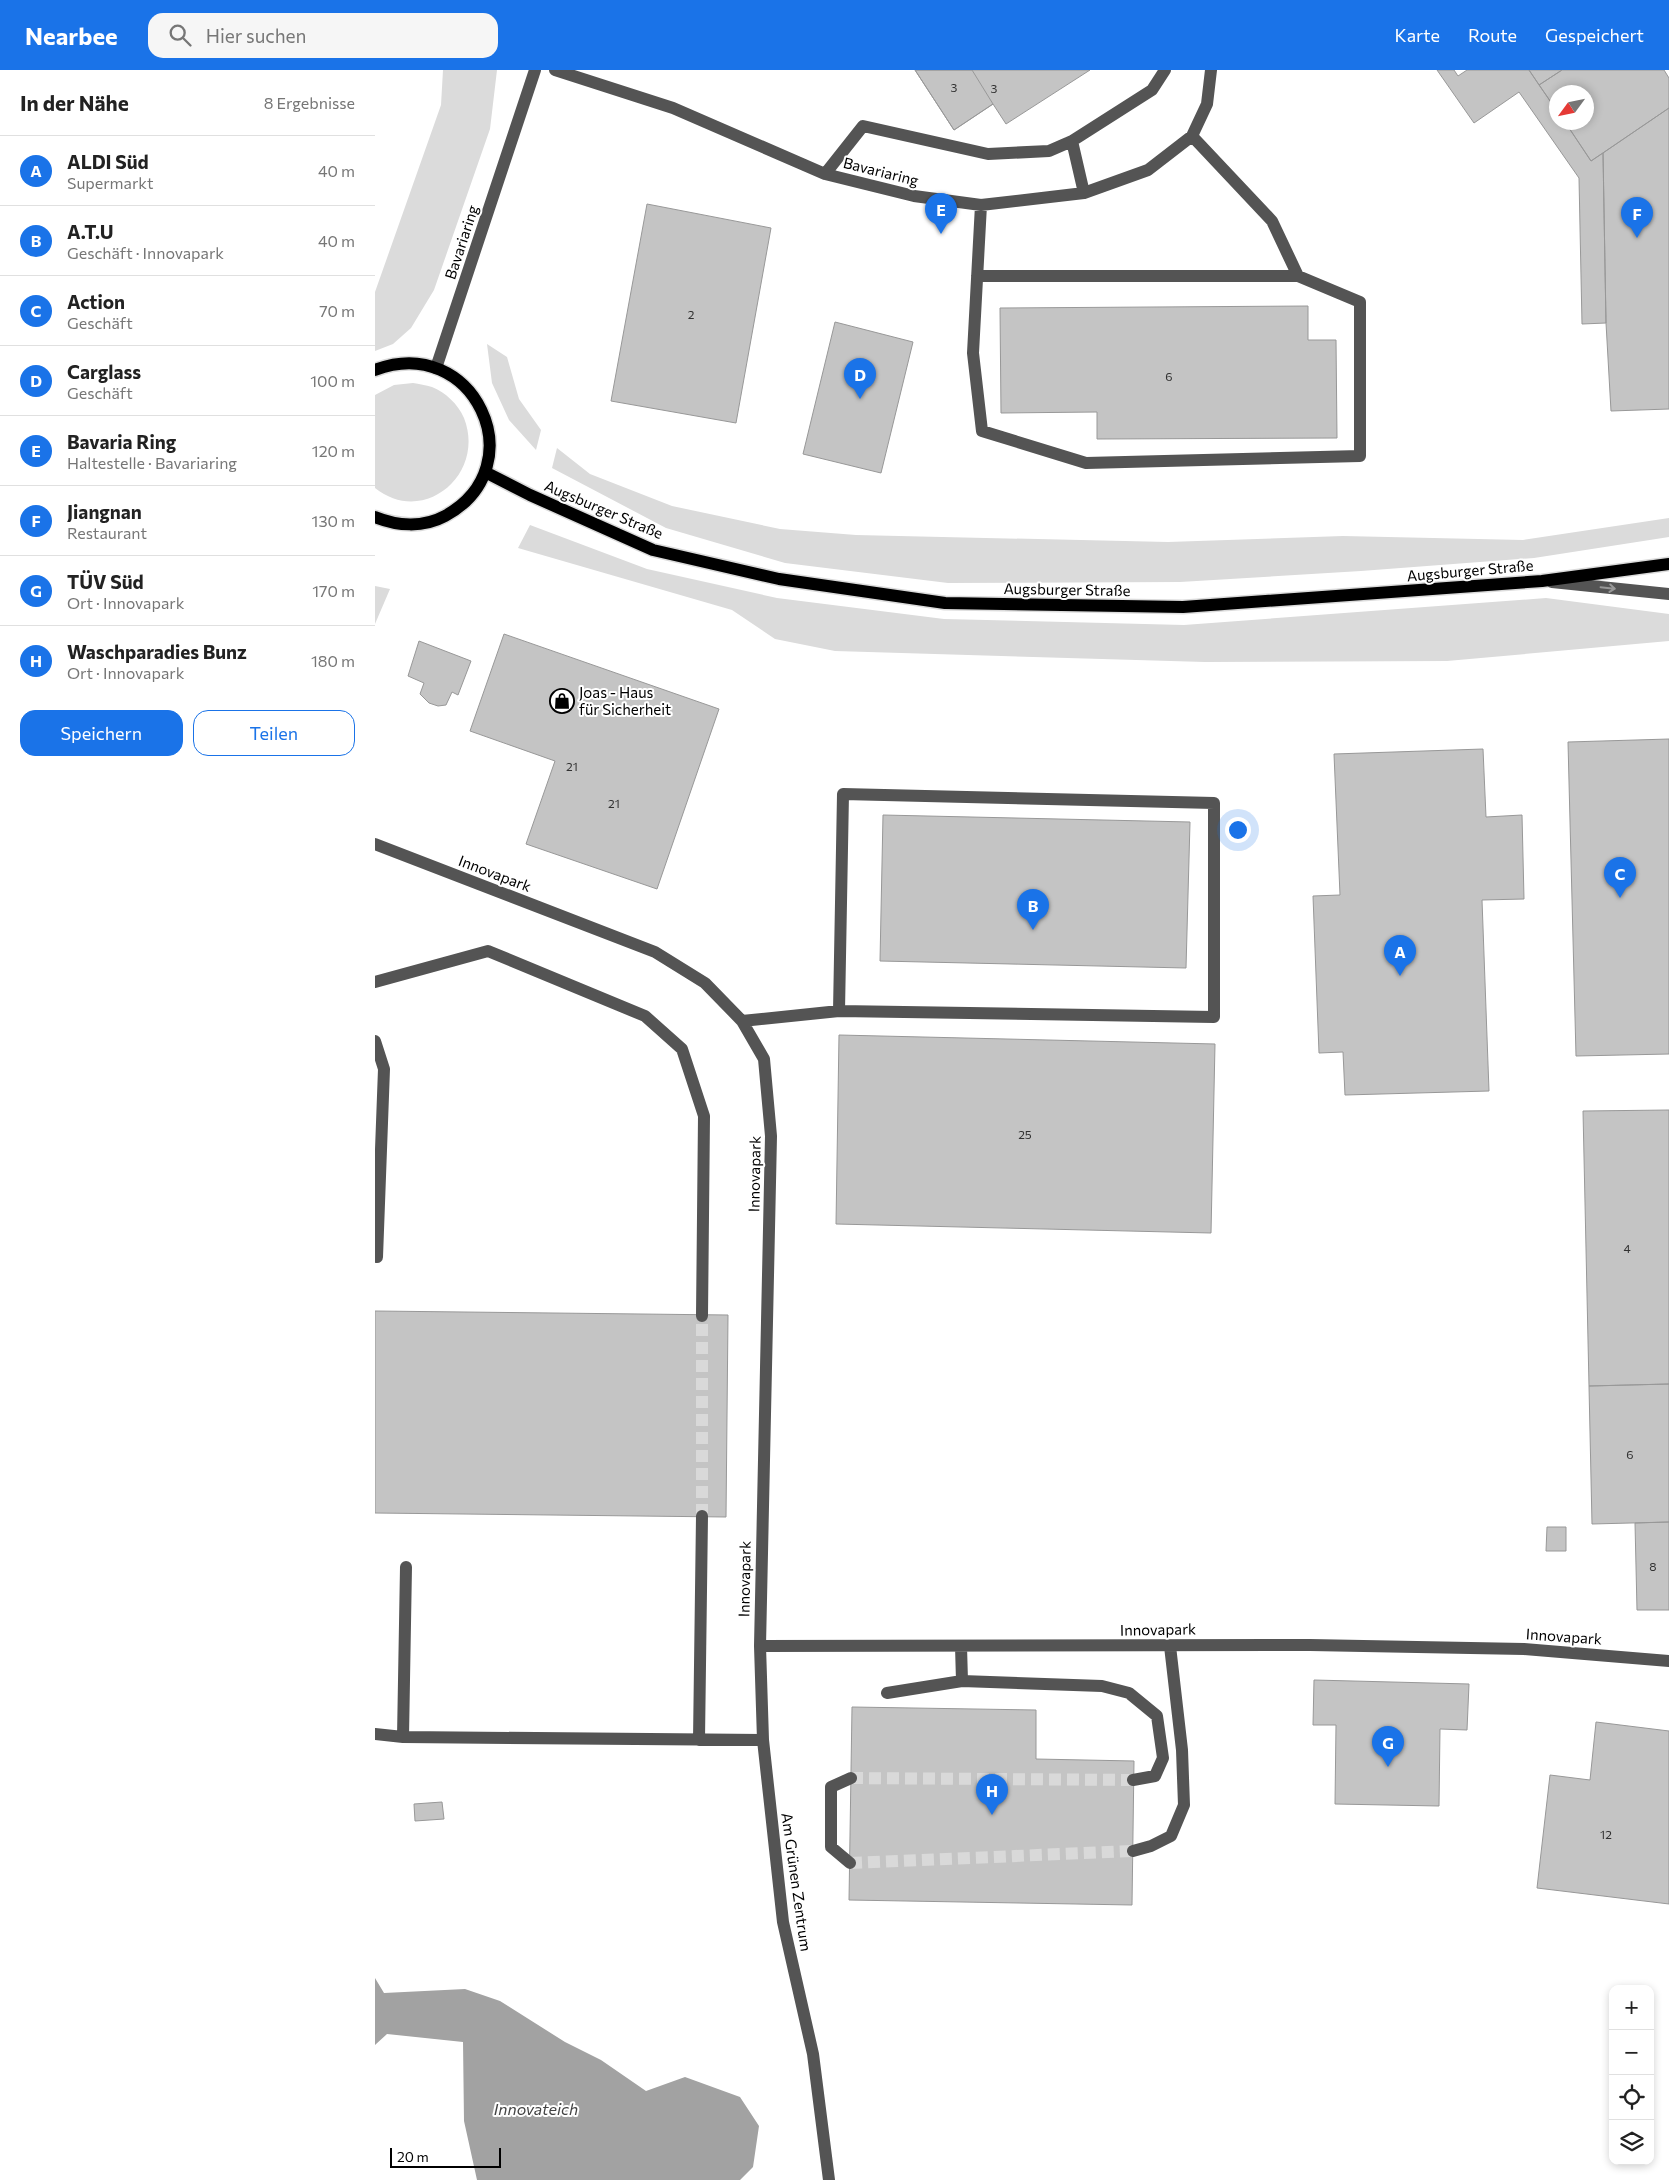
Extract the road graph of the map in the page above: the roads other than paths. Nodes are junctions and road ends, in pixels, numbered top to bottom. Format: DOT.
graph roads {
  1 [pos="535,70"];
  2 [pos="555,70"];
  3 [pos="1165,70"];
  4 [pos="1211,70"];
  5 [pos="1192,136"];
  6 [pos="1072,141"];
  7 [pos="825,174"];
  8 [pos="1084,193"];
  9 [pos="981,205"];
  10 [pos="977,276"];
  11 [pos="1298,276"];
  12 [pos="436,368"];
  13 [pos="375,370"];
  14 [pos="485,472"];
  15 [pos="375,518"];
  16 [pos="1669,564"];
  17 [pos="1542,581"];
  18 [pos="1669,594"];
  19 [pos="375,844"];
  20 [pos="375,982"];
  21 [pos="839,1011"];
  22 [pos="742,1021"];
  23 [pos="375,1042"];
  24 [pos="377,1257"];
  25 [pos="702,1316"];
  26 [pos="702,1516"];
  27 [pos="406,1567"];
  28 [pos="759,1646"];
  29 [pos="961,1646"];
  30 [pos="1170,1646"];
  31 [pos="1669,1661"];
  32 [pos="962,1681"];
  33 [pos="887,1693"];
  34 [pos="375,1734"];
  35 [pos="403,1737"];
  36 [pos="699,1740"];
  37 [pos="763,1740"];
  38 [pos="851,1778"];
  39 [pos="1133,1780"];
  40 [pos="1133,1851"];
  41 [pos="849,1863"];
  42 [pos="829,2180"];
  1 -- 12 [label="street, Bavariaring"];
  2 -- 7 [label="street, Bavariaring"];
  3 -- 6 [label="street"];
  4 -- 5 [label="street, Bavariaring"];
  5 -- 8 [label="street, Bavariaring"];
  5 -- 11 [label="street"];
  6 -- 7 [label="street"];
  6 -- 8 [label="street"];
  7 -- 9 [label="street, Bavariaring"];
  8 -- 9 [label="street, Bavariaring"];
  9 -- 10 [label="street"];
  10 -- 11 [label="street"];
  10 -- 11 [label="street"];
  12 -- 13 [label="main road"];
  12 -- 14 [label="main road"];
  14 -- 15 [label="main road"];
  14 -- 17 [label="main road, Augsburger Straße"];
  16 -- 17 [label="main road, Augsburger Straße"];
  17 -- 18 [label="street, one-way"];
  19 -- 22 [label="street, Innovapark"];
  20 -- 25 [label="street"];
  21 -- 21 [label="street"];
  21 -- 22 [label="street"];
  22 -- 28 [label="street, Innovapark"];
  23 -- 24 [label="street"];
  26 -- 36 [label="street"];
  27 -- 35 [label="street"];
  28 -- 29 [label="street, Innovapark"];
  28 -- 37 [label="street, Am Grünen Zentrum"];
  29 -- 30 [label="street, Innovapark"];
  29 -- 32 [label="street"];
  30 -- 31 [label="street, Innovapark"];
  30 -- 40 [label="street"];
  32 -- 33 [label="street"];
  32 -- 39 [label="street"];
  34 -- 35 [label="street"];
  35 -- 36 [label="street"];
  36 -- 37 [label="street"];
  37 -- 42 [label="street, Am Grünen Zentrum"];
  38 -- 41 [label="street"];
}
